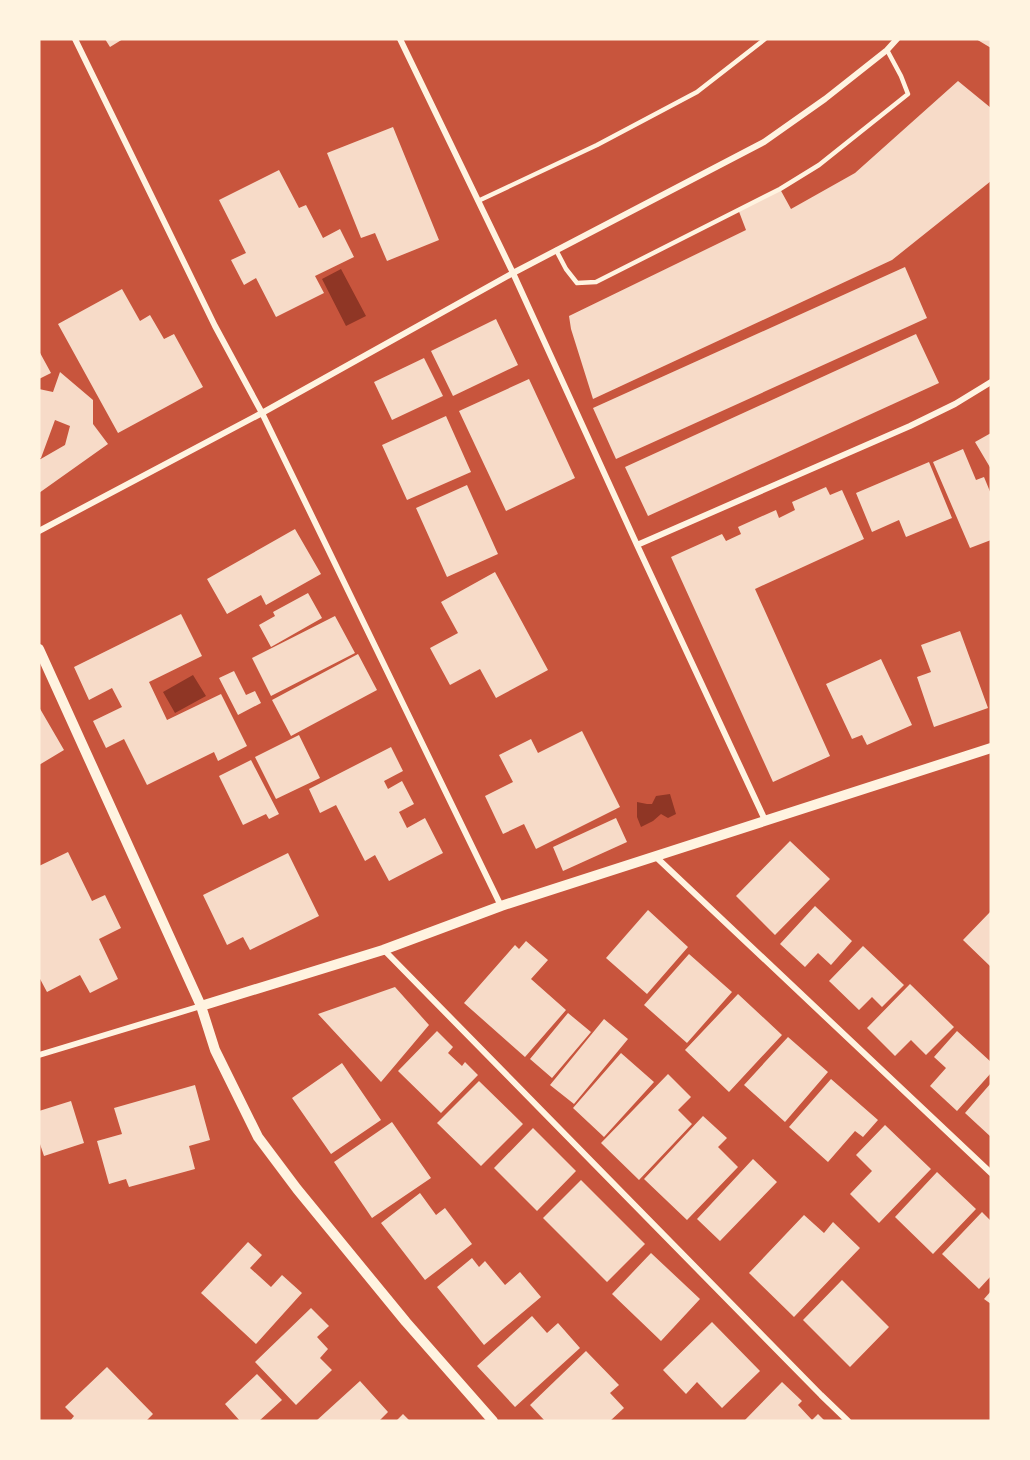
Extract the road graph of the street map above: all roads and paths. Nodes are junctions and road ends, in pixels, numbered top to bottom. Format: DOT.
graph roads {
  1 [pos="75,39"];
  2 [pos="400,39"];
  3 [pos="765,39"];
  4 [pos="897,39"];
  5 [pos="887,50"];
  6 [pos="478,201"];
  7 [pos="556,250"];
  8 [pos="513,273"];
  9 [pos="991,382"];
  10 [pos="262,413"];
  11 [pos="39,531"];
  12 [pos="637,545"];
  13 [pos="39,649"];
  14 [pos="991,748"];
  15 [pos="765,820"];
  16 [pos="656,856"];
  17 [pos="501,906"];
  18 [pos="383,950"];
  19 [pos="201,1006"];
  20 [pos="39,1055"];
  21 [pos="991,1173"];
  22 [pos="493,1421"];
  23 [pos="848,1421"];
  1 -- 10 [label="street"];
  2 -- 6 [label="street"];
  3 -- 6 [label="lane"];
  4 -- 5 [label="street"];
  5 -- 7 [label="street"];
  5 -- 7 [label="lane"];
  6 -- 8 [label="street"];
  7 -- 8 [label="street"];
  8 -- 10 [label="street"];
  8 -- 12 [label="street"];
  9 -- 12 [label="street"];
  10 -- 11 [label="street"];
  10 -- 17 [label="street"];
  12 -- 15 [label="street"];
  13 -- 19 [label="street"];
  14 -- 15 [label="street"];
  15 -- 16 [label="street"];
  16 -- 17 [label="street"];
  16 -- 21 [label="street"];
  17 -- 18 [label="street"];
  18 -- 19 [label="street"];
  18 -- 23 [label="street"];
  19 -- 20 [label="street"];
  19 -- 22 [label="street"];
}
